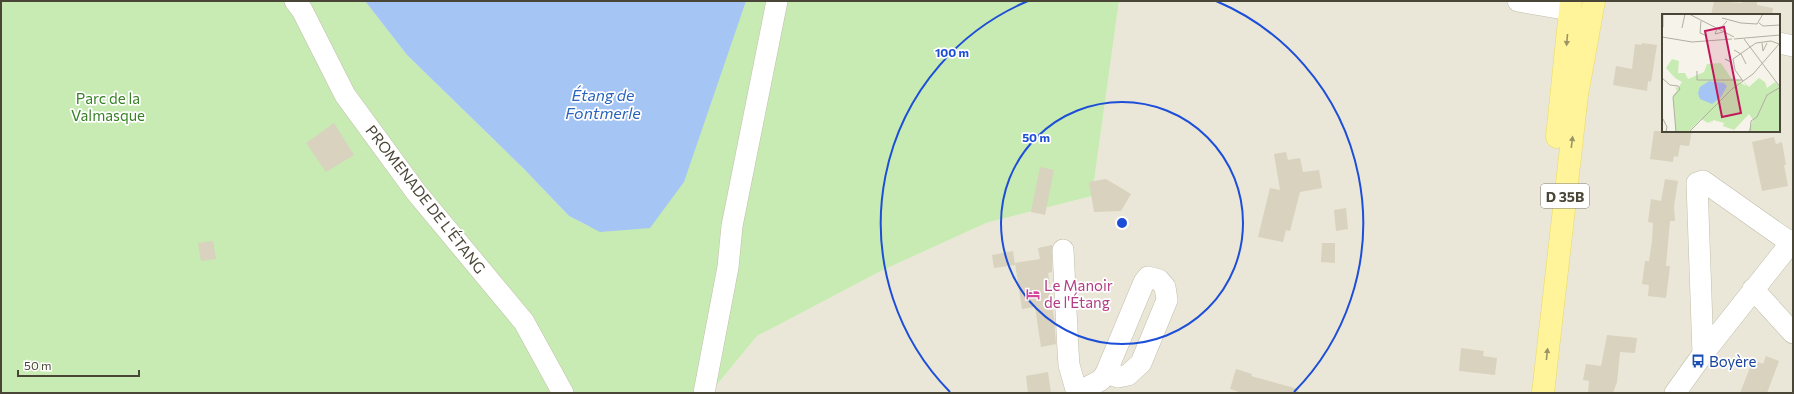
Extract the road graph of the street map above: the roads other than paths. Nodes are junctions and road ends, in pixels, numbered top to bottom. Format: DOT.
graph roads {
  1 [pos="295,1"];
  2 [pos="777,1"];
  3 [pos="1518,1"];
  4 [pos="1570,5"];
  5 [pos="1594,7"];
  6 [pos="1780,43"];
  7 [pos="1793,46"];
  8 [pos="1792,242"];
  9 [pos="1063,250"];
  10 [pos="1754,290"];
  11 [pos="1793,333"];
  12 [pos="1703,354"];
  13 [pos="1106,373"];
  14 [pos="563,393"];
  15 [pos="704,393"];
  16 [pos="1077,393"];
  17 [pos="1529,393"];
  18 [pos="1543,393"];
  19 [pos="1675,393"];
  1 -- 14 [label="street, PROMENADE DE L'ÉTANG"];
  2 -- 15 [label="street"];
  3 -- 4 [label="street"];
  4 -- 5 [label="main road"];
  4 -- 17 [label="main road, D 35B, one-way"];
  18 -- 5 [label="main road, D 35B, one-way"];
  6 -- 7 [label="street"];
  8 -- 10 [label="street"];
  8 -- 12 [label="street"];
  9 -- 16 [label="street"];
  10 -- 11 [label="street"];
  10 -- 12 [label="street"];
  12 -- 19 [label="street"];
  13 -- 16 [label="street"];
}
